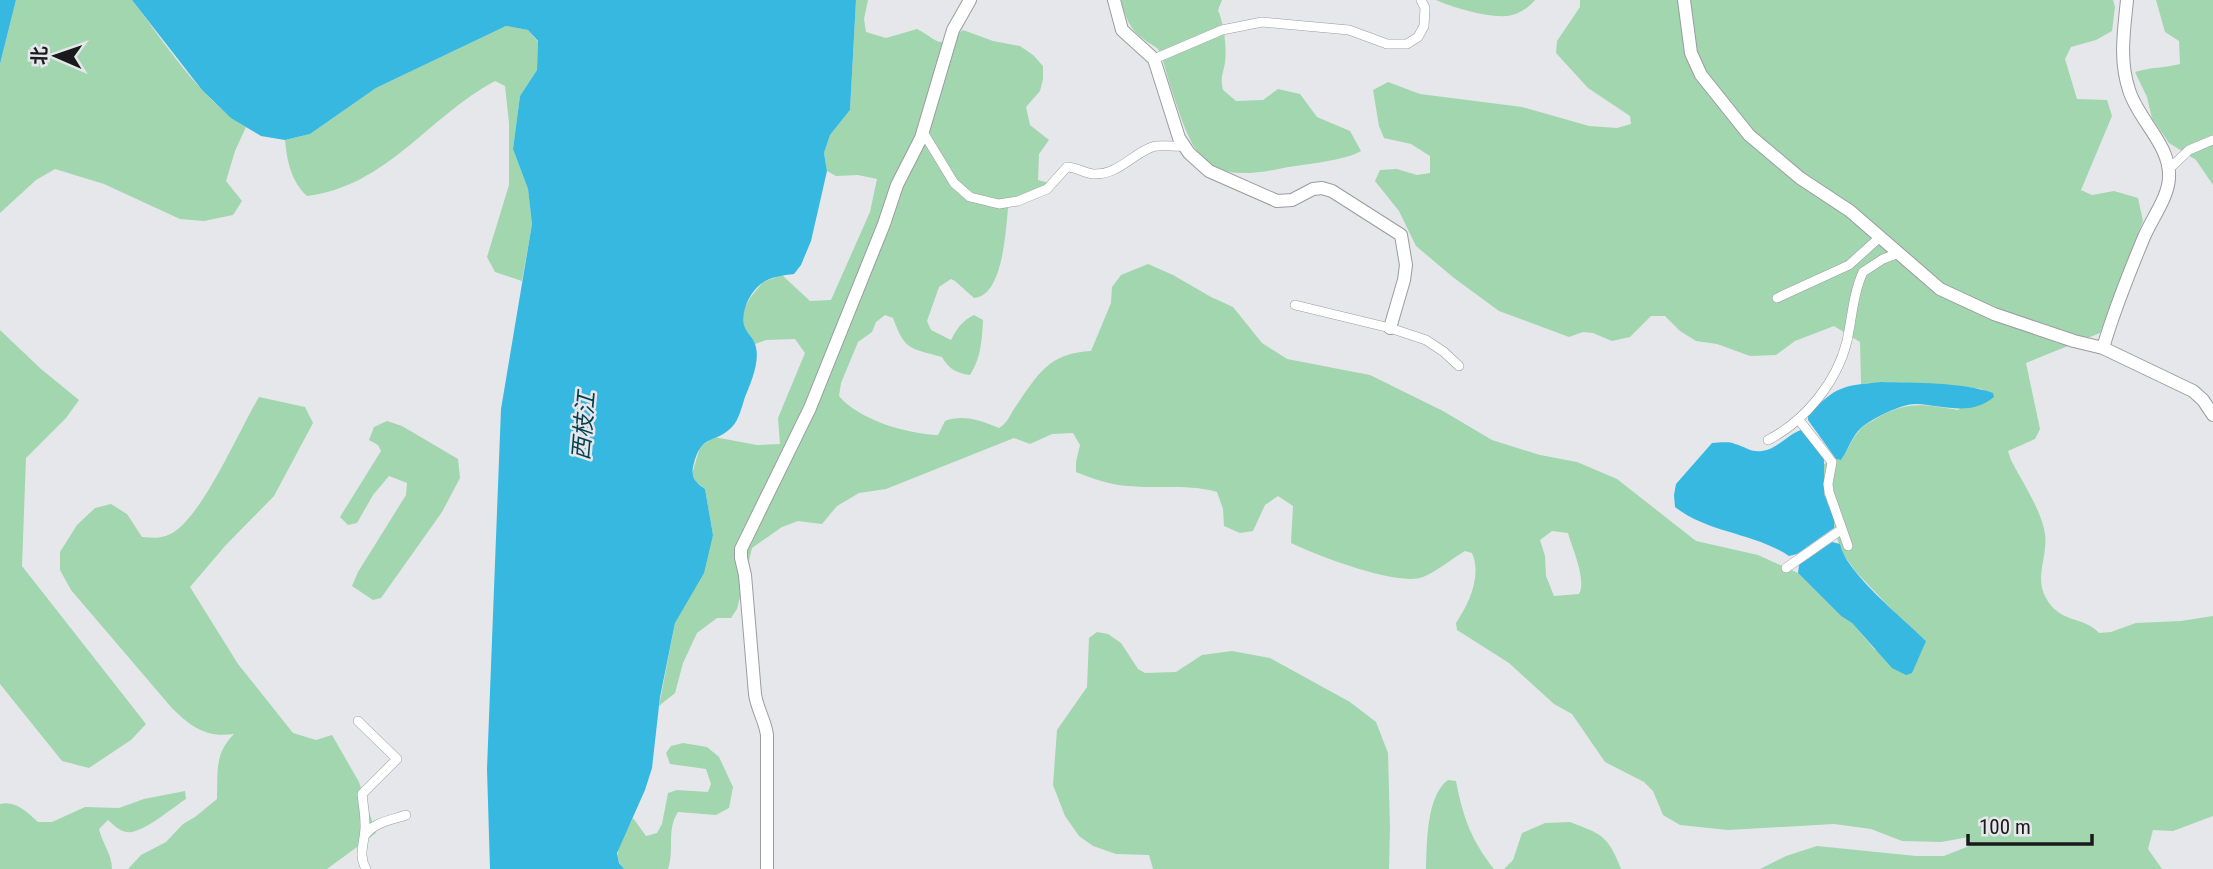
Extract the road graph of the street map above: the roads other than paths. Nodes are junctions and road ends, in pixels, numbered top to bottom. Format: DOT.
graph roads {
  1 [pos="970,0"];
  2 [pos="1114,0"];
  3 [pos="1421,0"];
  4 [pos="1684,0"];
  5 [pos="2127,0"];
  6 [pos="1154,59"];
  7 [pos="923,132"];
  8 [pos="2213,140"];
  9 [pos="1185,146"];
  10 [pos="2168,170"];
  11 [pos="1880,237"];
  12 [pos="1899,253"];
  13 [pos="1777,298"];
  14 [pos="1295,305"];
  15 [pos="1390,328"];
  16 [pos="2103,348"];
  17 [pos="1459,366"];
  18 [pos="2213,415"];
  19 [pos="1799,420"];
  20 [pos="1768,440"];
  21 [pos="1842,529"];
  22 [pos="1848,547"];
  23 [pos="1786,568"];
  24 [pos="358,721"];
  25 [pos="406,815"];
  26 [pos="365,836"];
  27 [pos="366,869"];
  28 [pos="767,869"];
  1 -- 7 [label="street"];
  2 -- 6 [label="street"];
  3 -- 6 [label="street"];
  4 -- 11 [label="street"];
  5 -- 10 [label="street"];
  6 -- 9 [label="street"];
  7 -- 9 [label="street"];
  7 -- 28 [label="street"];
  8 -- 10 [label="street"];
  9 -- 15 [label="street"];
  10 -- 16 [label="street"];
  11 -- 12 [label="street"];
  11 -- 13 [label="street"];
  12 -- 16 [label="street"];
  12 -- 19 [label="street"];
  14 -- 15 [label="street"];
  15 -- 17 [label="street"];
  16 -- 18 [label="street"];
  19 -- 20 [label="street"];
  19 -- 21 [label="street"];
  21 -- 22 [label="street"];
  21 -- 23 [label="street"];
  24 -- 26 [label="street"];
  25 -- 26 [label="street"];
  26 -- 27 [label="street"];
}
